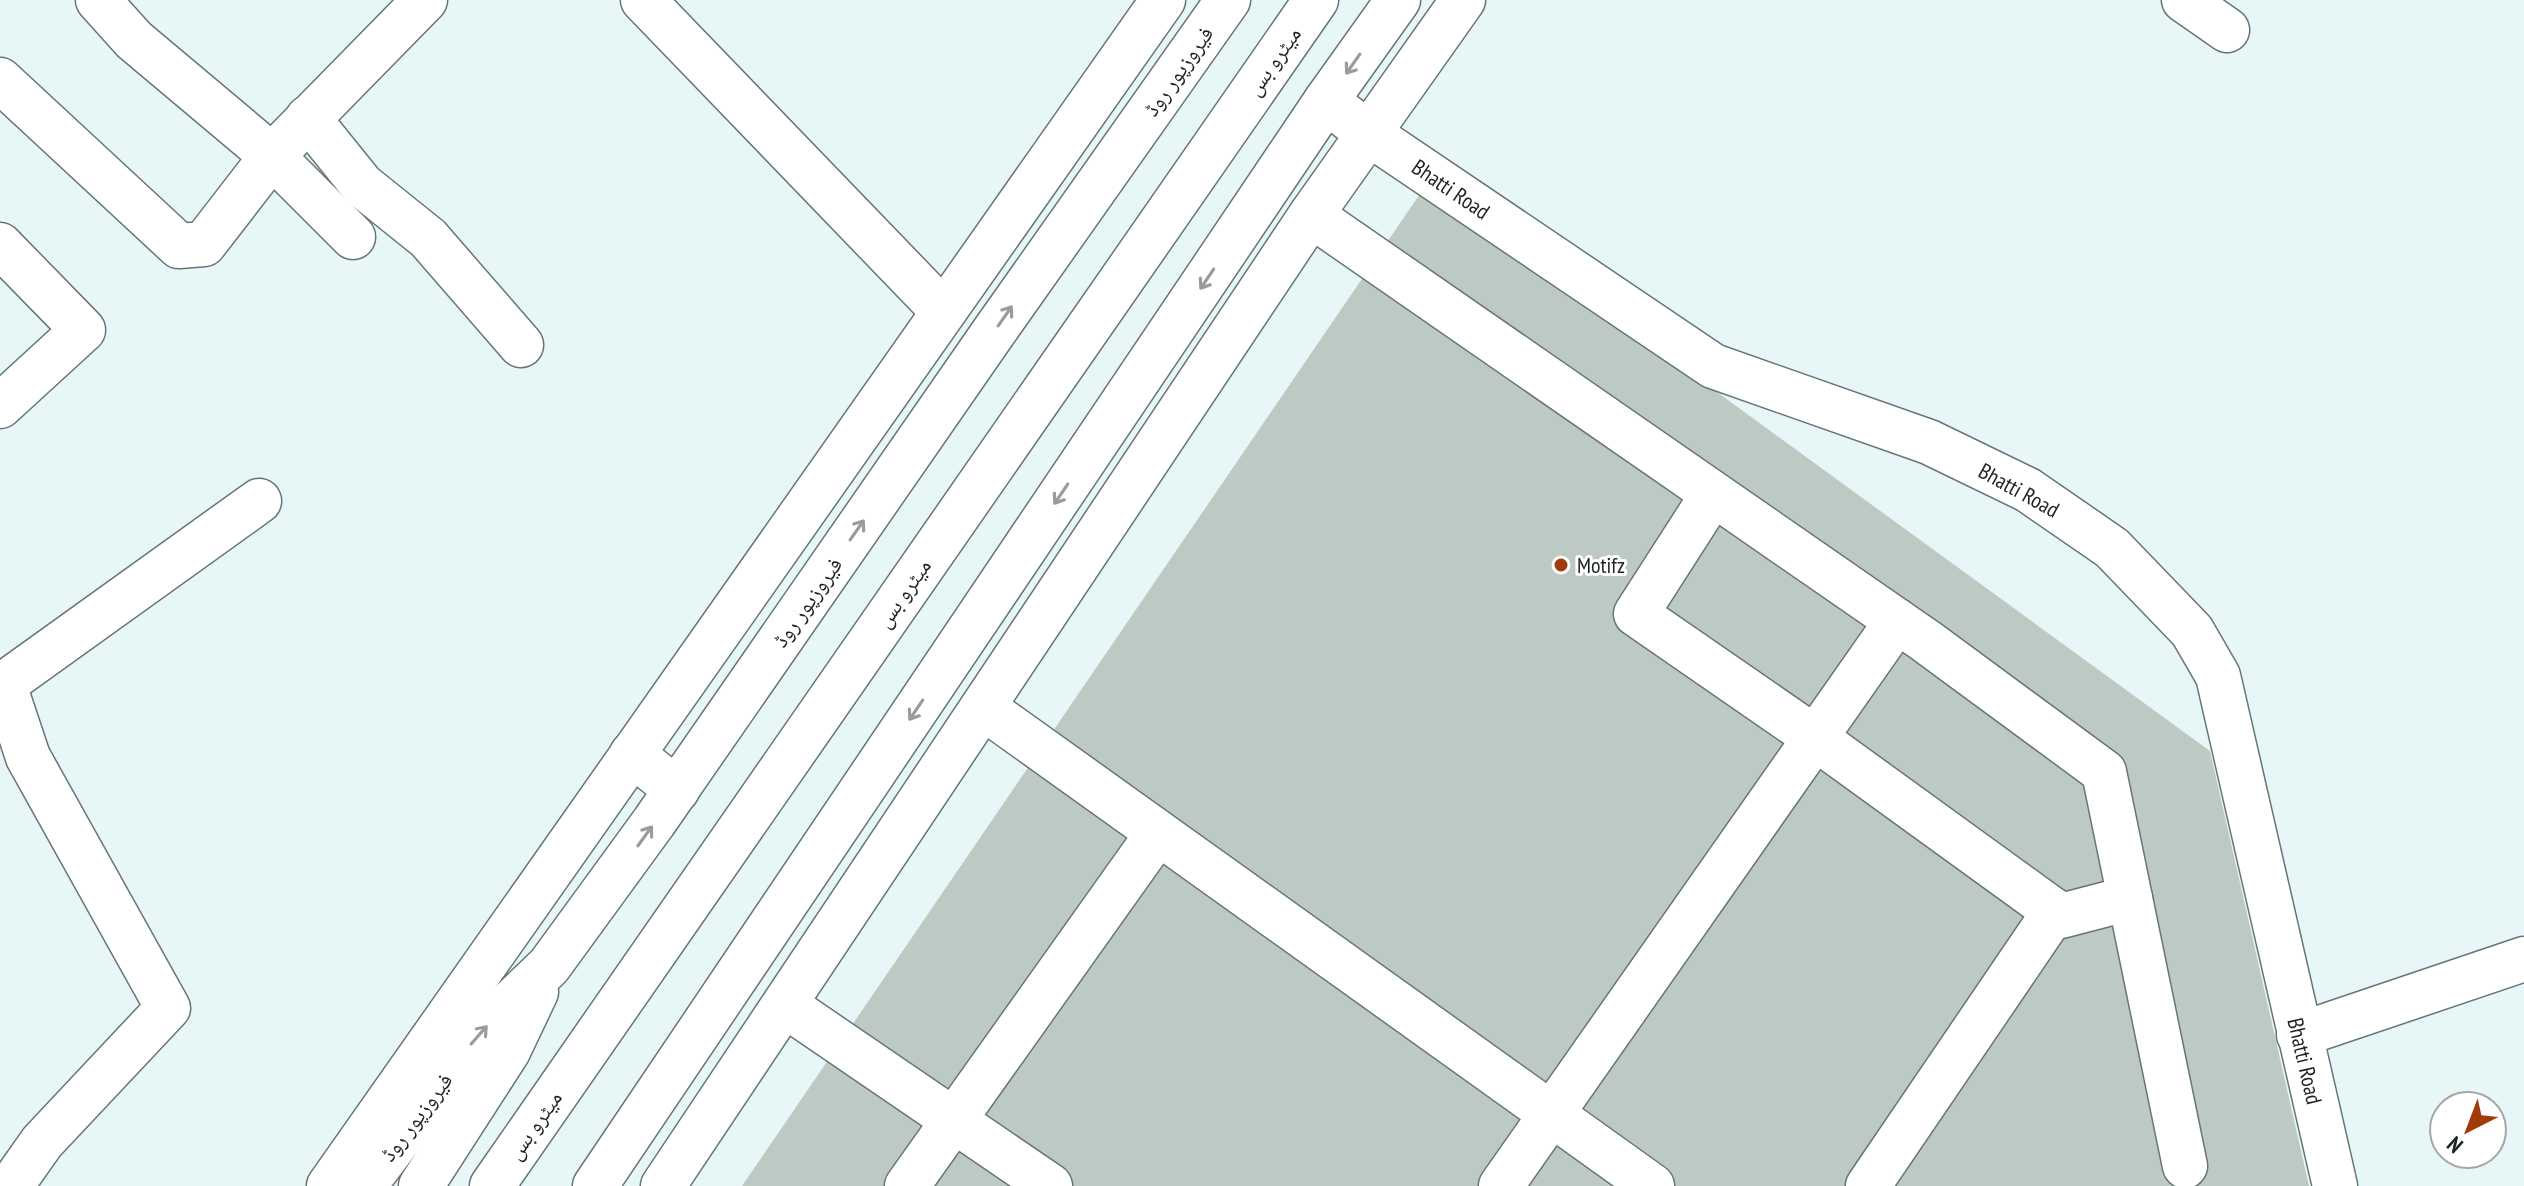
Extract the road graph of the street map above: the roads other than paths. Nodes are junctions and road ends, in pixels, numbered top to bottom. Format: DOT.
graph roads {
  1 [pos="98,0"];
  2 [pos="425,0"];
  3 [pos="643,0"];
  4 [pos="1163,0"];
  5 [pos="1228,0"];
  6 [pos="1316,0"];
  7 [pos="1398,0"];
  8 [pos="1463,0"];
  9 [pos="2184,0"];
  10 [pos="2227,30"];
  11 [pos="0,80"];
  12 [pos="1326,101"];
  13 [pos="308,118"];
  14 [pos="1368,133"];
  15 [pos="272,156"];
  16 [pos="1311,215"];
  17 [pos="353,237"];
  18 [pos="0,245"];
  19 [pos="943,311"];
  20 [pos="521,345"];
  21 [pos="0,406"];
  22 [pos="1713,494"];
  23 [pos="259,501"];
  24 [pos="1897,621"];
  25 [pos="1,685"];
  26 [pos="984,708"];
  27 [pos="1814,737"];
  28 [pos="632,754"];
  29 [pos="677,790"];
  30 [pos="1158,833"];
  31 [pos="2130,898"];
  32 [pos="2055,911"];
  33 [pos="2524,959"];
  34 [pos="549,966"];
  35 [pos="785,1005"];
  36 [pos="2299,1035"];
  37 [pos="1551,1116"];
  38 [pos="953,1120"];
  39 [pos="2185,1166"];
  40 [pos="604,1172"];
  41 [pos="11,1186"];
  42 [pos="329,1186"];
  43 [pos="364,1186"];
  44 [pos="421,1186"];
  45 [pos="492,1186"];
  46 [pos="651,1186"];
  47 [pos="663,1186"];
  48 [pos="907,1186"];
  49 [pos="1050,1186"];
  50 [pos="1501,1186"];
  51 [pos="1652,1186"];
  52 [pos="1868,1186"];
  53 [pos="2335,1186"];
  1 -- 15 [label="street"];
  2 -- 13 [label="street"];
  3 -- 19 [label="street"];
  4 -- 19 [label="street"];
  29 -- 5 [label="street, فیروزپور روڈ, one-way"];
  6 -- 45 [label="street, میٹرو بس"];
  7 -- 12 [label="street, one-way"];
  8 -- 14 [label="street"];
  9 -- 10 [label="street"];
  11 -- 15 [label="street"];
  12 -- 14 [label="street, Bhatti Road"];
  12 -- 40 [label="street, one-way"];
  13 -- 15 [label="street"];
  13 -- 20 [label="street"];
  14 -- 16 [label="street"];
  14 -- 36 [label="street, Bhatti Road"];
  15 -- 17 [label="street"];
  16 -- 22 [label="street"];
  16 -- 26 [label="street"];
  18 -- 21 [label="street"];
  19 -- 28 [label="street"];
  22 -- 24 [label="street"];
  22 -- 27 [label="street"];
  23 -- 25 [label="street"];
  24 -- 27 [label="street"];
  24 -- 31 [label="street"];
  25 -- 41 [label="street"];
  26 -- 30 [label="street"];
  26 -- 35 [label="street"];
  27 -- 32 [label="street"];
  27 -- 37 [label="street"];
  28 -- 29 [label="street"];
  28 -- 42 [label="street"];
  34 -- 29 [label="street, فیروزپور روڈ, one-way"];
  30 -- 37 [label="street"];
  30 -- 38 [label="street"];
  31 -- 32 [label="street"];
  31 -- 39 [label="street"];
  32 -- 52 [label="street"];
  33 -- 36 [label="street"];
  43 -- 34 [label="street, فیروزپور روڈ, one-way"];
  34 -- 44 [label="street"];
  35 -- 38 [label="street"];
  35 -- 47 [label="street"];
  36 -- 53 [label="street, Bhatti Road"];
  37 -- 50 [label="street"];
  37 -- 51 [label="street"];
  38 -- 48 [label="street"];
  38 -- 49 [label="street"];
  40 -- 46 [label="street"];
}
